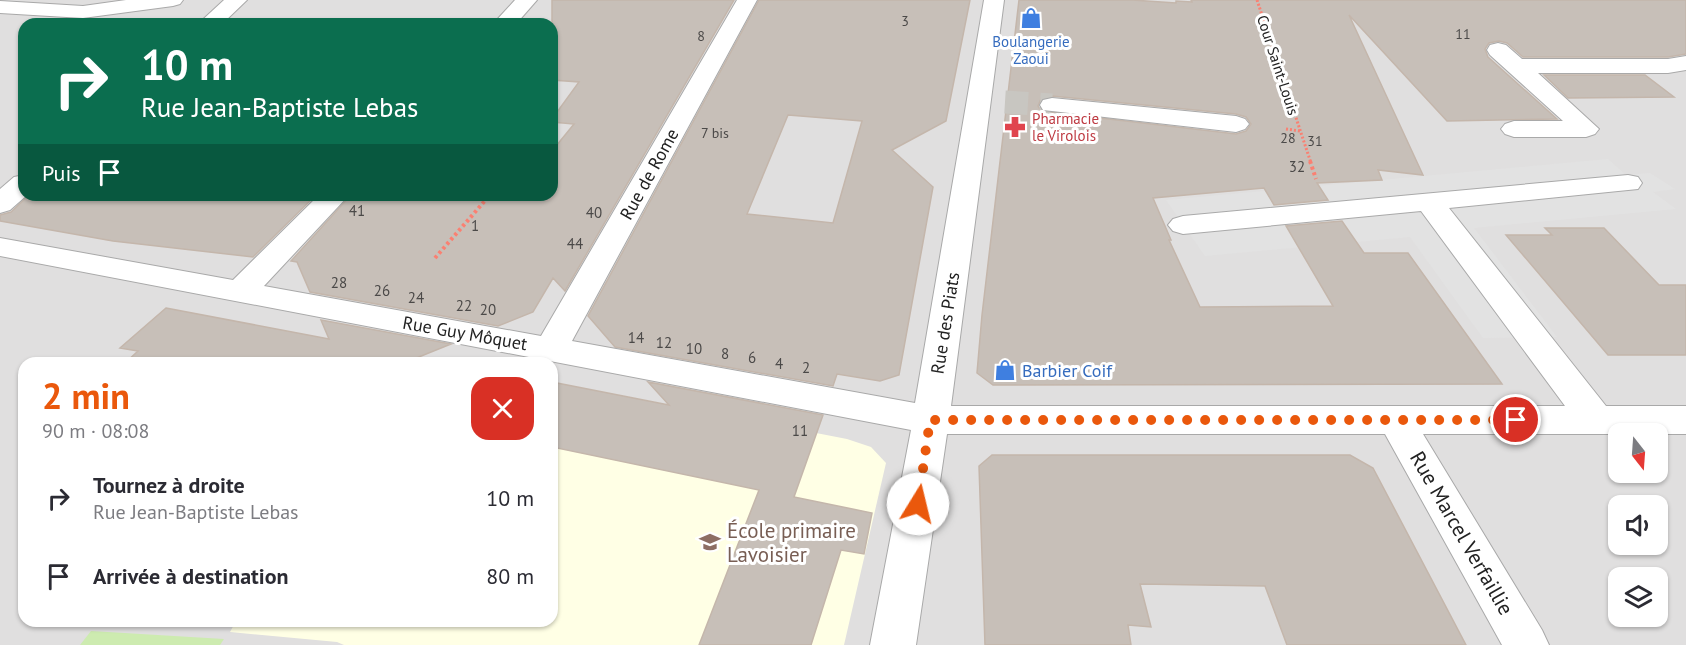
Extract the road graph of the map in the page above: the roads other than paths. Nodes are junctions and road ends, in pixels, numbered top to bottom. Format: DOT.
graph roads {
  1 [pos="173,0"];
  2 [pos="237,0"];
  3 [pos="527,0"];
  4 [pos="747,0"];
  5 [pos="994,0"];
  6 [pos="0,7"];
  7 [pos="216,18"];
  8 [pos="510,18"];
  9 [pos="1686,63"];
  10 [pos="1052,105"];
  11 [pos="1236,124"];
  12 [pos="1514,129"];
  13 [pos="1628,183"];
  14 [pos="18,188"];
  15 [pos="329,201"];
  16 [pos="1429,202"];
  17 [pos="0,204"];
  18 [pos="1183,225"];
  19 [pos="0,247"];
  20 [pos="241,291"];
  21 [pos="551,348"];
  22 [pos="930,420"];
  23 [pos="1596,420"];
  24 [pos="1686,420"];
  25 [pos="1397,422"];
  26 [pos="893,645"];
  27 [pos="1526,645"];
  1 -- 6 [label="street"];
  2 -- 7 [label="street"];
  3 -- 8 [label="street"];
  4 -- 21 [label="street, Rue de Rome"];
  5 -- 22 [label="street, Rue des Piats"];
  9 -- 12 [label="street"];
  10 -- 11 [label="street"];
  13 -- 16 [label="street"];
  14 -- 17 [label="street"];
  15 -- 20 [label="street"];
  16 -- 18 [label="street"];
  16 -- 23 [label="street"];
  19 -- 20 [label="street, Rue Guy Môquet"];
  20 -- 21 [label="street, Rue Guy Môquet"];
  21 -- 22 [label="street, Rue Guy Môquet"];
  22 -- 25 [label="street, Rue Guy Môquet"];
  22 -- 26 [label="street, Rue des Piats"];
  23 -- 24 [label="street, Rue Guy Môquet"];
  23 -- 25 [label="street, Rue Guy Môquet"];
  25 -- 27 [label="street, Rue Marcel Verfaillie"];
}
